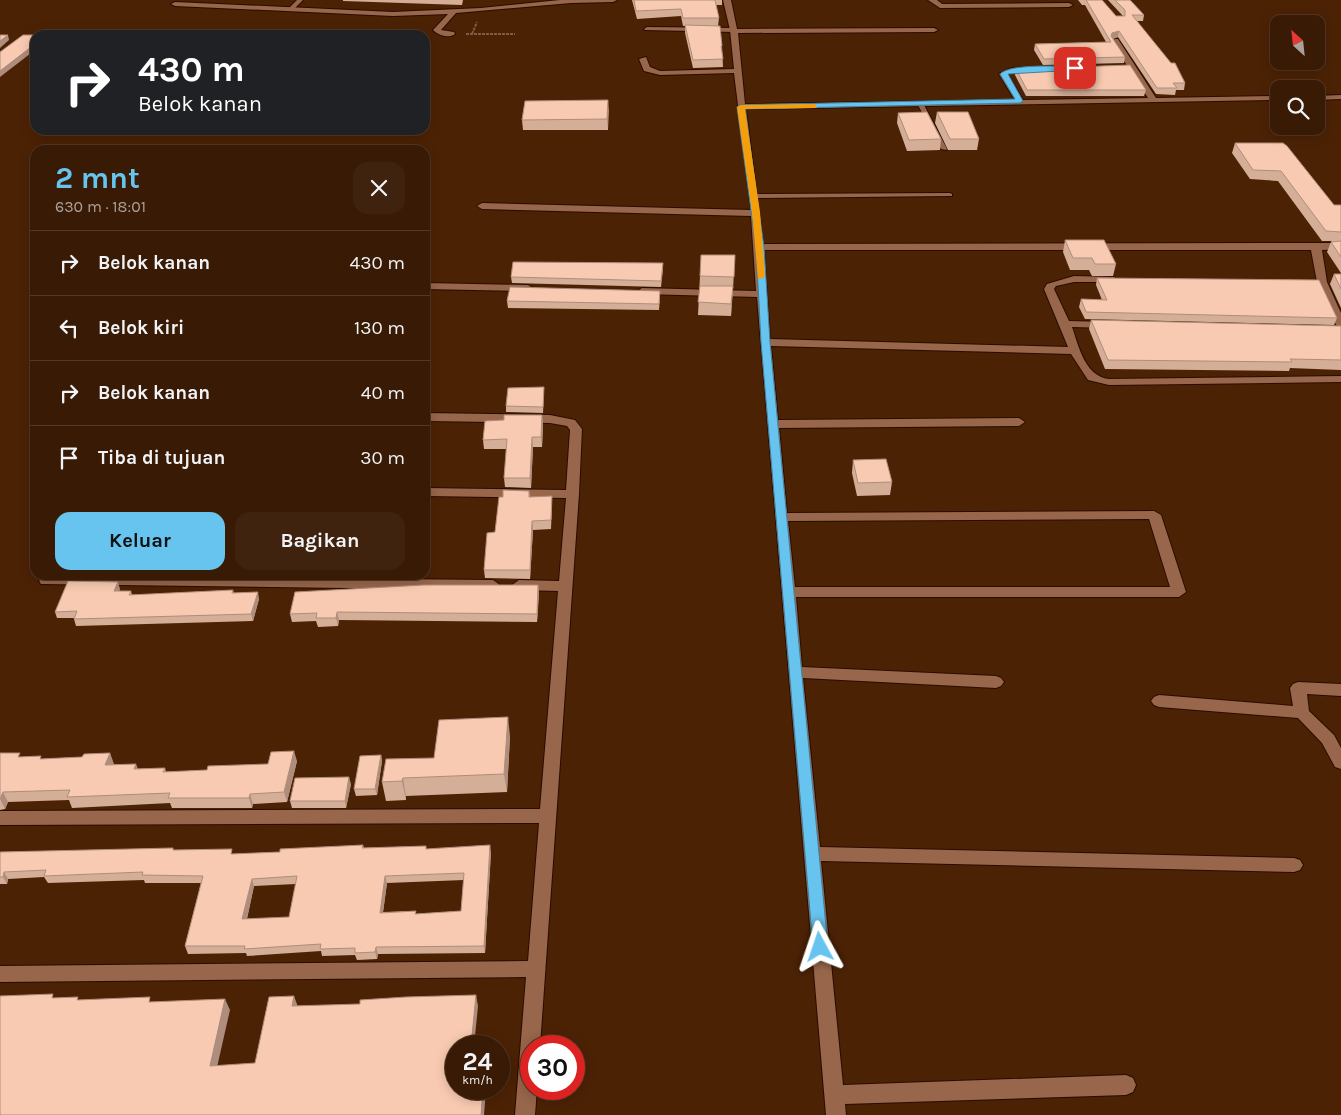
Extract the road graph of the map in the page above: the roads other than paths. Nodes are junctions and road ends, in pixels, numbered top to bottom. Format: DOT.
graph roads {
  1 [pos="245,0"];
  2 [pos="300,0"];
  3 [pos="333,0"];
  4 [pos="613,0"];
  5 [pos="727,0"];
  6 [pos="932,0"];
  7 [pos="571,1"];
  8 [pos="175,4"];
  9 [pos="506,4"];
  10 [pos="1069,5"];
  11 [pos="236,8"];
  12 [pos="290,10"];
  13 [pos="454,11"];
  14 [pos="320,12"];
  15 [pos="647,29"];
  16 [pos="934,30"];
  17 [pos="734,31"];
  18 [pos="451,34"];
  19 [pos="1115,41"];
  20 [pos="642,59"];
  21 [pos="1122,67"];
  22 [pos="1132,67"];
  23 [pos="1046,69"];
  24 [pos="737,71"];
  25 [pos="1341,97"];
  26 [pos="1270,98"];
  27 [pos="1325,98"];
  28 [pos="1153,99"];
  29 [pos="1020,101"];
  30 [pos="921,105"];
  31 [pos="741,107"];
  32 [pos="944,150"];
  33 [pos="950,194"];
  34 [pos="754,196"];
  35 [pos="482,206"];
  36 [pos="756,212"];
  37 [pos="1316,246"];
  38 [pos="1341,246"];
  39 [pos="760,247"];
  40 [pos="1124,280"];
  41 [pos="1306,281"];
  42 [pos="1322,282"];
  43 [pos="430,286"];
  44 [pos="544,289"];
  45 [pos="633,291"];
  46 [pos="761,294"];
  47 [pos="1329,294"];
  48 [pos="1341,295"];
  49 [pos="1065,324"];
  50 [pos="1123,325"];
  51 [pos="1339,328"];
  52 [pos="765,342"];
  53 [pos="1076,351"];
  54 [pos="1341,379"];
  55 [pos="430,417"];
  56 [pos="1019,422"];
  57 [pos="773,424"];
  58 [pos="430,492"];
  59 [pos="573,494"];
  60 [pos="781,517"];
  61 [pos="46,581"];
  62 [pos="566,586"];
  63 [pos="788,592"];
  64 [pos="795,672"];
  65 [pos="996,682"];
  66 [pos="1341,690"];
  67 [pos="1159,701"];
  68 [pos="1302,713"];
  69 [pos="1341,763"];
  70 [pos="548,816"];
  71 [pos="0,818"];
  72 [pos="812,854"];
  73 [pos="1294,864"];
  74 [pos="536,969"];
  75 [pos="0,974"];
  76 [pos="1126,1085"];
  77 [pos="834,1095"];
  78 [pos="525,1115"];
  79 [pos="836,1115"];
  1 -- 11 [label="street"];
  2 -- 12 [label="lane"];
  3 -- 14 [label="street"];
  4 -- 7 [label="street"];
  5 -- 17 [label="street"];
  6 -- 10 [label="street"];
  7 -- 9 [label="street"];
  8 -- 11 [label="street"];
  9 -- 13 [label="street"];
  11 -- 12 [label="street"];
  12 -- 14 [label="street"];
  13 -- 14 [label="street"];
  13 -- 18 [label="street"];
  15 -- 17 [label="lane"];
  16 -- 17 [label="street"];
  17 -- 24 [label="street"];
  19 -- 22 [label="street"];
  20 -- 24 [label="street"];
  21 -- 22 [label="street"];
  22 -- 28 [label="street"];
  23 -- 29 [label="street"];
  24 -- 31 [label="street"];
  25 -- 27 [label="street"];
  26 -- 28 [label="street"];
  28 -- 29 [label="street"];
  29 -- 30 [label="street"];
  30 -- 31 [label="street"];
  30 -- 32 [label="lane"];
  31 -- 34 [label="street"];
  33 -- 34 [label="lane"];
  34 -- 36 [label="street"];
  35 -- 36 [label="street"];
  36 -- 39 [label="street"];
  37 -- 38 [label="street"];
  37 -- 39 [label="street"];
  37 -- 42 [label="street"];
  39 -- 46 [label="street"];
  40 -- 49 [label="street"];
  41 -- 42 [label="street"];
  42 -- 47 [label="street"];
  43 -- 44 [label="street"];
  45 -- 46 [label="street"];
  46 -- 52 [label="street"];
  47 -- 48 [label="street"];
  47 -- 51 [label="street"];
  49 -- 50 [label="street"];
  49 -- 53 [label="street"];
  52 -- 53 [label="street"];
  52 -- 57 [label="street"];
  53 -- 54 [label="street"];
  55 -- 59 [label="street"];
  56 -- 57 [label="street"];
  57 -- 60 [label="street"];
  58 -- 59 [label="street"];
  59 -- 62 [label="street"];
  60 -- 63 [label="street"];
  60 -- 63 [label="street"];
  61 -- 62 [label="street"];
  62 -- 70 [label="street"];
  63 -- 64 [label="street"];
  64 -- 65 [label="street"];
  64 -- 72 [label="street"];
  66 -- 68 [label="street"];
  67 -- 68 [label="street"];
  68 -- 69 [label="street"];
  70 -- 71 [label="street"];
  70 -- 74 [label="street"];
  72 -- 73 [label="street"];
  72 -- 77 [label="street"];
  74 -- 75 [label="street"];
  74 -- 78 [label="street"];
  76 -- 77 [label="street"];
  77 -- 79 [label="street"];
}
